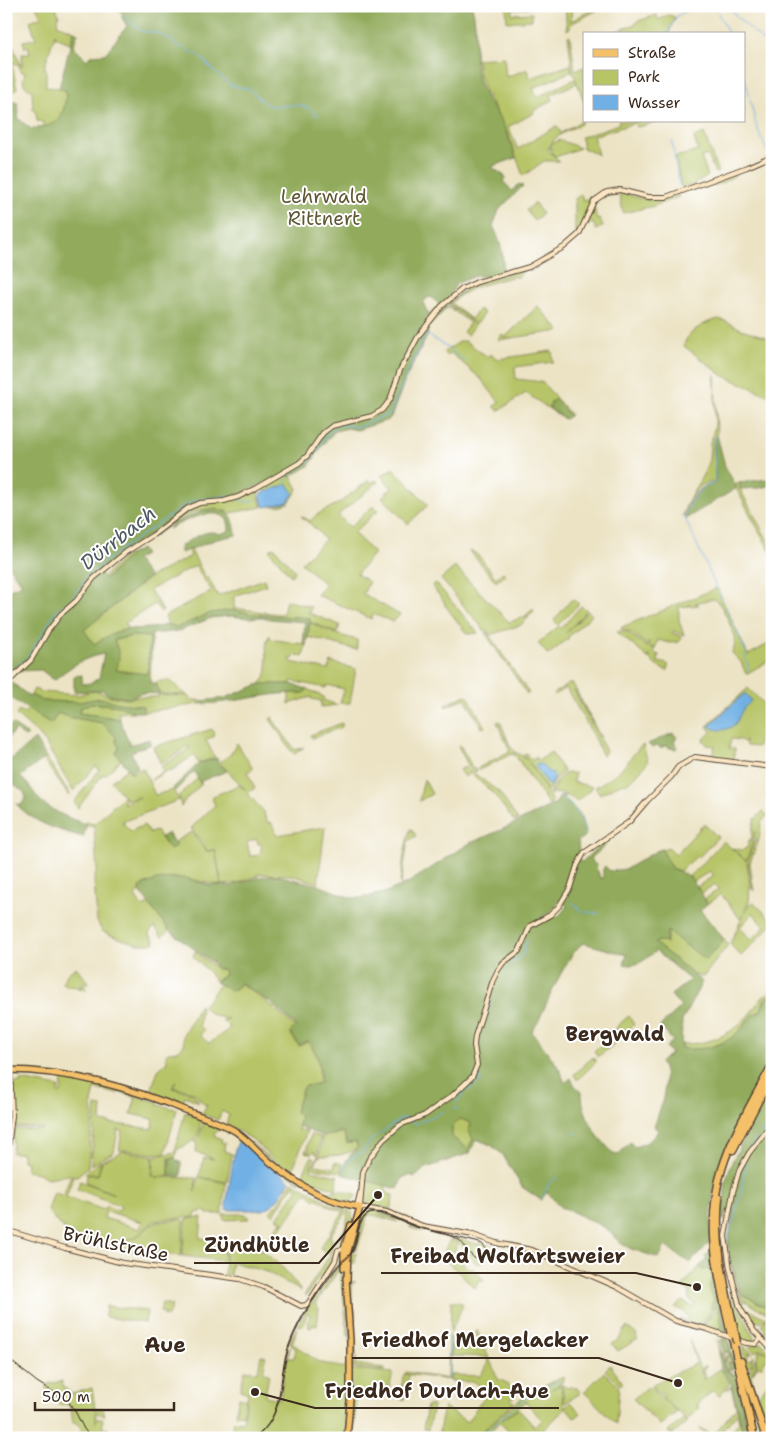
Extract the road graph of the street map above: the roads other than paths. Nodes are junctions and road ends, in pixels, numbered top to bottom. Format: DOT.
graph roads {
  1 [pos="772,156"];
  2 [pos="6,684"];
  3 [pos="772,767"];
  4 [pos="772,1065"];
  5 [pos="8,1070"];
  6 [pos="772,1075"];
  7 [pos="772,1124"];
  8 [pos="6,1165"];
  9 [pos="361,1191"];
  10 [pos="359,1198"];
  11 [pos="346,1204"];
  12 [pos="358,1207"];
  13 [pos="369,1208"];
  14 [pos="356,1216"];
  15 [pos="6,1230"];
  16 [pos="346,1249"];
  17 [pos="754,1331"];
  18 [pos="734,1339"];
  19 [pos="760,1339"];
  20 [pos="755,1341"];
  21 [pos="750,1344"];
  22 [pos="772,1350"];
  23 [pos="742,1362"];
  24 [pos="769,1436"];
  25 [pos="347,1438"];
  26 [pos="754,1438"];
  27 [pos="758,1438"];
  1 -- 2 [label="street"];
  3 -- 9 [label="street"];
  4 -- 18 [label="highway"];
  5 -- 8 [label="street"];
  5 -- 11 [label="main road"];
  6 -- 18 [label="highway"];
  7 -- 17 [label="street"];
  9 -- 10 [label="street"];
  9 -- 12 [label="street"];
  10 -- 11 [label="street"];
  10 -- 12 [label="street"];
  11 -- 12 [label="main road"];
  11 -- 14 [label="main road"];
  12 -- 13 [label="street"];
  12 -- 14 [label="main road"];
  13 -- 14 [label="street"];
  13 -- 21 [label="street"];
  14 -- 16 [label="main road"];
  15 -- 16 [label="street, Brühlstraße"];
  16 -- 25 [label="main road"];
  17 -- 19 [label="street"];
  17 -- 20 [label="street"];
  18 -- 23 [label="highway"];
  18 -- 26 [label="highway"];
  19 -- 20 [label="street"];
  19 -- 21 [label="street"];
  19 -- 22 [label="street"];
  20 -- 21 [label="street"];
  23 -- 24 [label="highway"];
  23 -- 27 [label="highway"];
}
